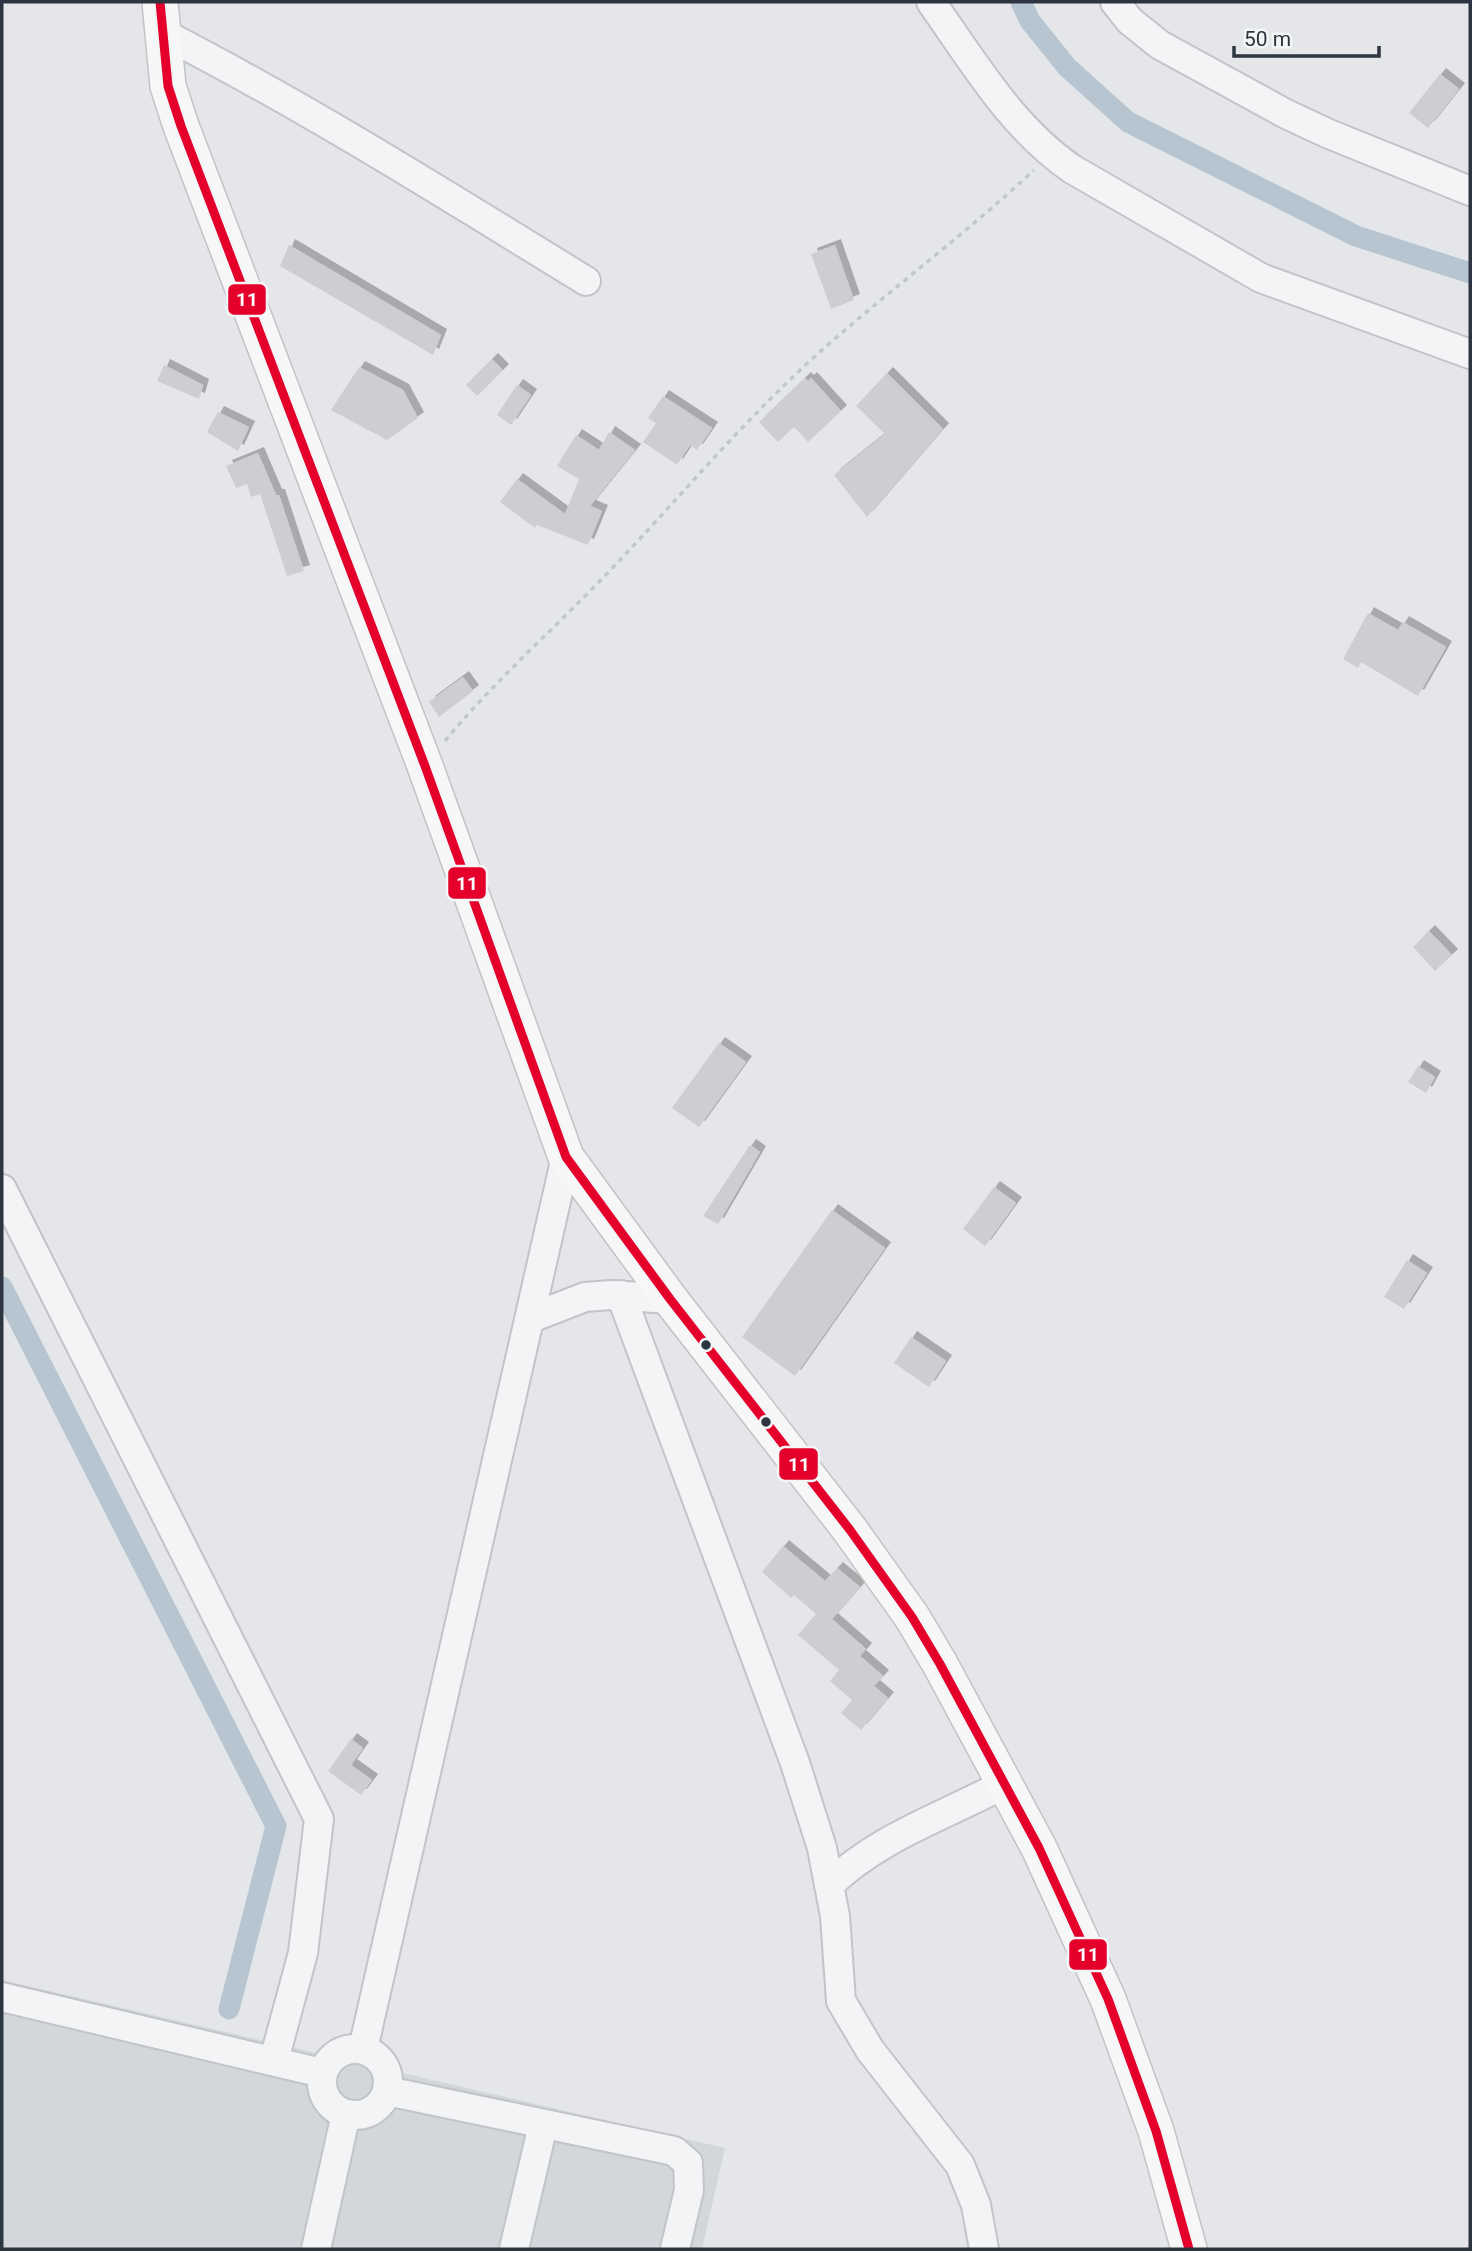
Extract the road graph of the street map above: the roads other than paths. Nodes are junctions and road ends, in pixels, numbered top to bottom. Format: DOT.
graph roads {
  1 [pos="931,2"];
  2 [pos="1115,2"];
  3 [pos="161,17"];
  4 [pos="1470,191"];
  5 [pos="586,281"];
  6 [pos="1470,354"];
  7 [pos="566,1157"];
  8 [pos="2,1189"];
  9 [pos="621,1296"];
  10 [pos="670,1299"];
  11 [pos="531,1318"];
  12 [pos="1006,1783"];
  13 [pos="819,1839"];
  14 [pos="862,1855"];
  15 [pos="829,1885"];
  16 [pos="2,1997"];
  17 [pos="363,2049"];
  18 [pos="275,2060"];
  19 [pos="322,2073"];
  20 [pos="387,2091"];
  21 [pos="346,2114"];
  22 [pos="542,2125"];
  23 [pos="316,2249"];
  24 [pos="514,2249"];
  25 [pos="675,2249"];
  26 [pos="984,2249"];
  27 [pos="1189,2249"];
  1 -- 6 [label="street"];
  2 -- 4 [label="street"];
  3 -- 5 [label="street"];
  3 -- 7 [label="main road"];
  7 -- 10 [label="main road"];
  7 -- 11 [label="street"];
  8 -- 18 [label="street"];
  9 -- 10 [label="street"];
  9 -- 11 [label="street"];
  9 -- 13 [label="street"];
  10 -- 12 [label="main road"];
  11 -- 17 [label="street"];
  12 -- 14 [label="street"];
  12 -- 27 [label="main road"];
  13 -- 14 [label="street"];
  13 -- 15 [label="street"];
  14 -- 15 [label="street"];
  15 -- 26 [label="street"];
  16 -- 18 [label="street"];
  17 -- 19 [label="street"];
  17 -- 20 [label="street"];
  18 -- 19 [label="street"];
  19 -- 21 [label="street"];
  20 -- 21 [label="street"];
  20 -- 22 [label="street"];
  21 -- 23 [label="street"];
  22 -- 24 [label="street"];
  22 -- 25 [label="street"];
}
